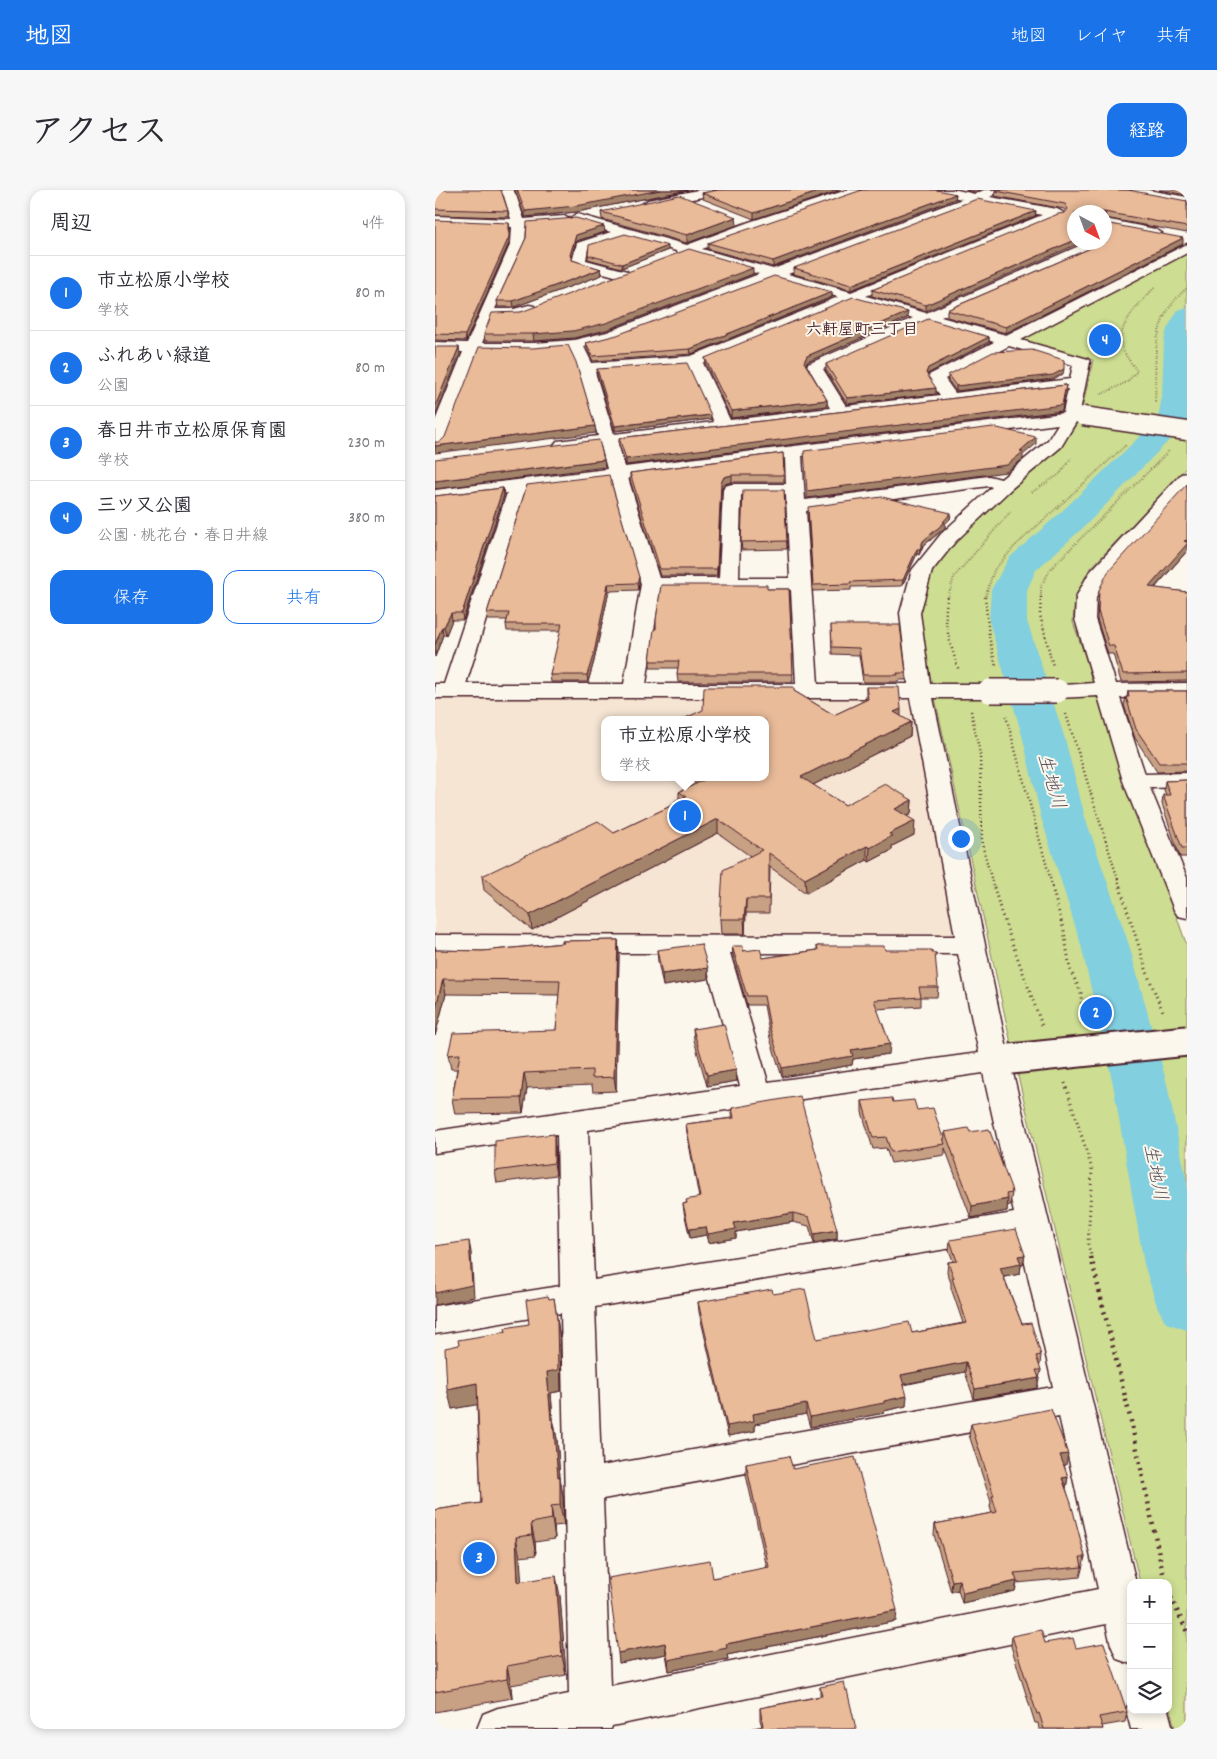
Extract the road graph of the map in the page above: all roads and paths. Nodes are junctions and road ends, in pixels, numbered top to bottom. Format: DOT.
graph roads {
  1 [pos="506,190"];
  2 [pos="669,190"];
  3 [pos="717,190"];
  4 [pos="860,190"];
  5 [pos="938,190"];
  6 [pos="996,190"];
  7 [pos="1128,190"];
  8 [pos="681,197"];
  9 [pos="975,198"];
  10 [pos="1187,202"];
  11 [pos="634,207"];
  12 [pos="709,208"];
  13 [pos="606,213"];
  14 [pos="1057,213"];
  15 [pos="1067,215"];
  16 [pos="577,218"];
  17 [pos="736,218"];
  18 [pos="435,220"];
  19 [pos="519,224"];
  20 [pos="754,224"];
  21 [pos="1112,224"];
  22 [pos="1133,229"];
  23 [pos="623,232"];
  24 [pos="1112,238"];
  25 [pos="1180,240"];
  26 [pos="687,250"];
  27 [pos="1082,250"];
  28 [pos="669,257"];
  29 [pos="774,274"];
  30 [pos="605,281"];
  31 [pos="1158,284"];
  32 [pos="1187,288"];
  33 [pos="851,296"];
  34 [pos="543,304"];
  35 [pos="486,313"];
  36 [pos="926,317"];
  37 [pos="1009,341"];
  38 [pos="575,345"];
  39 [pos="435,347"];
  40 [pos="473,348"];
  41 [pos="693,360"];
  42 [pos="586,368"];
  43 [pos="1078,383"];
  44 [pos="950,397"];
  45 [pos="1095,399"];
  46 [pos="1155,408"];
  47 [pos="839,410"];
  48 [pos="1077,416"];
  49 [pos="724,425"];
  50 [pos="1187,431"];
  51 [pos="606,440"];
  52 [pos="435,444"];
  53 [pos="549,446"];
  54 [pos="1074,451"];
  55 [pos="793,452"];
  56 [pos="617,474"];
  57 [pos="1187,478"];
  58 [pos="518,486"];
  59 [pos="1017,495"];
  60 [pos="435,496"];
  61 [pos="796,498"];
  62 [pos="651,584"];
  63 [pos="729,584"];
  64 [pos="801,584"];
  65 [pos="959,673"];
  66 [pos="807,690"];
  67 [pos="1106,690"];
  68 [pos="1187,690"];
  69 [pos="444,691"];
  70 [pos="920,691"];
  71 [pos="634,692"];
  72 [pos="968,701"];
  73 [pos="1187,780"];
  74 [pos="1135,781"];
  75 [pos="1185,899"];
  76 [pos="435,944"];
  77 [pos="714,945"];
  78 [pos="970,945"];
  79 [pos="1046,1036"];
  80 [pos="1187,1041"];
  81 [pos="1003,1060"];
  82 [pos="1064,1078"];
  83 [pos="757,1094"];
  84 [pos="572,1121"];
  85 [pos="435,1142"];
  86 [pos="1033,1222"];
  87 [pos="579,1297"];
  88 [pos="435,1320"];
  89 [pos="1075,1398"];
  90 [pos="585,1486"];
  91 [pos="1162,1579"];
  92 [pos="1172,1600"];
  93 [pos="1120,1603"];
  94 [pos="1127,1630"];
  95 [pos="1187,1632"];
  96 [pos="1148,1714"];
  97 [pos="591,1720"];
  98 [pos="498,1729"];
  99 [pos="1152,1729"];
  1 -- 19 [label="street"];
  2 -- 8 [label="street"];
  3 -- 8 [label="street"];
  4 -- 20 [label="street"];
  5 -- 9 [label="street"];
  6 -- 9 [label="street"];
  7 -- 10 [label="street"];
  8 -- 11 [label="street"];
  8 -- 12 [label="street"];
  9 -- 14 [label="street"];
  9 -- 29 [label="street"];
  13 -- 16 [label="street"];
  14 -- 15 [label="street"];
  14 -- 33 [label="street"];
  16 -- 19 [label="street"];
  16 -- 23 [label="street"];
  17 -- 20 [label="street"];
  18 -- 19 [label="street"];
  19 -- 35 [label="street"];
  20 -- 26 [label="street"];
  21 -- 22 [label="street"];
  22 -- 24 [label="street"];
  22 -- 25 [label="street"];
  23 -- 26 [label="street"];
  23 -- 30 [label="street"];
  25 -- 37 [label="street"];
  26 -- 28 [label="street"];
  26 -- 29 [label="street"];
  27 -- 36 [label="street"];
  29 -- 33 [label="street"];
  29 -- 38 [label="street"];
  31 -- 45 [label="path"];
  32 -- 46 [label="path"];
  33 -- 36 [label="street"];
  33 -- 41 [label="street"];
  34 -- 35 [label="street"];
  35 -- 40 [label="street"];
  36 -- 37 [label="street"];
  36 -- 47 [label="street"];
  37 -- 43 [label="street"];
  37 -- 44 [label="street"];
  38 -- 40 [label="street"];
  38 -- 42 [label="street"];
  39 -- 40 [label="street"];
  40 -- 52 [label="street"];
  41 -- 42 [label="street"];
  41 -- 49 [label="street"];
  42 -- 51 [label="street"];
  43 -- 44 [label="street"];
  43 -- 48 [label="street"];
  44 -- 47 [label="street"];
  47 -- 49 [label="street"];
  48 -- 50 [label="street, bridge"];
  48 -- 55 [label="street"];
  48 -- 59 [label="street"];
  49 -- 51 [label="street"];
  51 -- 53 [label="street"];
  51 -- 56 [label="street"];
  54 -- 59 [label="path"];
  55 -- 56 [label="street"];
  55 -- 61 [label="street"];
  56 -- 58 [label="street"];
  56 -- 62 [label="street"];
  57 -- 67 [label="street"];
  58 -- 60 [label="street"];
  58 -- 69 [label="street"];
  59 -- 61 [label="street"];
  59 -- 65 [label="path"];
  59 -- 70 [label="street"];
  61 -- 63 [label="street"];
  61 -- 64 [label="street"];
  62 -- 63 [label="street"];
  62 -- 71 [label="street"];
  63 -- 64 [label="street"];
  64 -- 66 [label="street"];
  66 -- 70 [label="street"];
  66 -- 71 [label="street"];
  67 -- 68 [label="street"];
  67 -- 70 [label="street, bridge"];
  67 -- 74 [label="street"];
  69 -- 71 [label="street"];
  70 -- 78 [label="street"];
  72 -- 79 [label="path"];
  73 -- 74 [label="street"];
  74 -- 75 [label="street"];
  76 -- 77 [label="street"];
  77 -- 78 [label="street"];
  77 -- 83 [label="street"];
  78 -- 81 [label="street"];
  80 -- 81 [label="street, bridge"];
  81 -- 83 [label="street"];
  81 -- 86 [label="street"];
  82 -- 91 [label="path"];
  83 -- 84 [label="street"];
  84 -- 85 [label="street"];
  84 -- 87 [label="street"];
  86 -- 87 [label="street"];
  86 -- 89 [label="street"];
  87 -- 88 [label="street"];
  87 -- 90 [label="street"];
  89 -- 90 [label="street"];
  89 -- 93 [label="street"];
  90 -- 97 [label="street"];
  92 -- 95 [label="path"];
  93 -- 94 [label="street"];
  93 -- 97 [label="street"];
  96 -- 99 [label="street"];
  97 -- 98 [label="street"];
}
